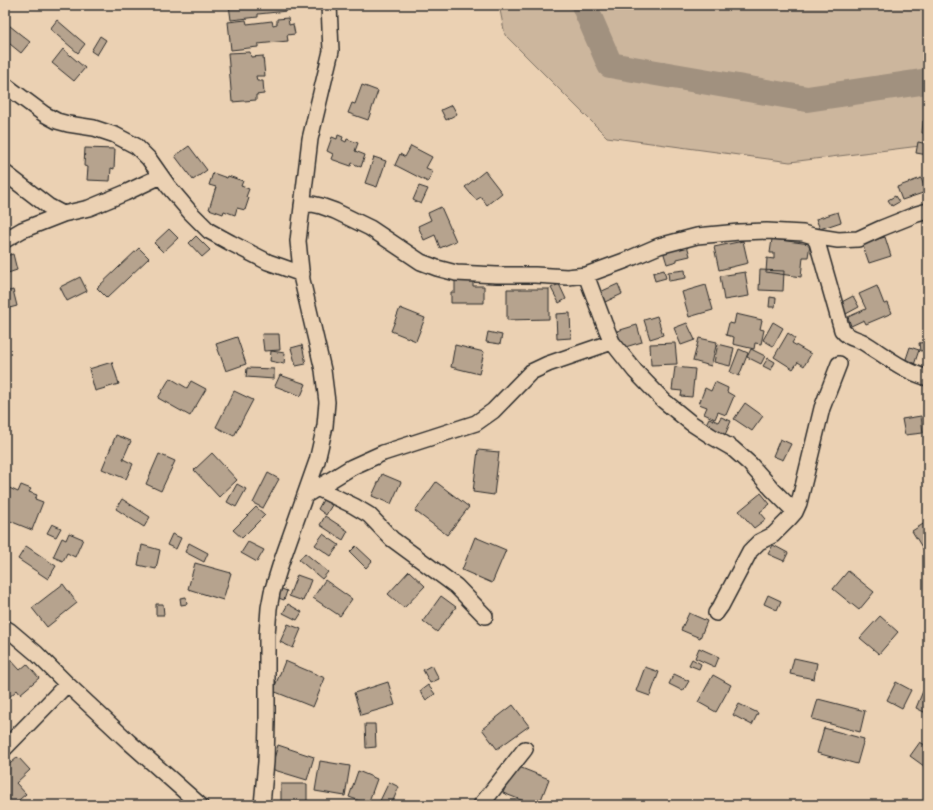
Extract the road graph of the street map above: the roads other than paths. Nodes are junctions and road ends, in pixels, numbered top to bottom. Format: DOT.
graph roads {
  1 [pos="330,5"];
  2 [pos="5,86"];
  3 [pos="5,173"];
  4 [pos="161,176"];
  5 [pos="302,205"];
  6 [pos="928,211"];
  7 [pos="63,214"];
  8 [pos="813,236"];
  9 [pos="5,240"];
  10 [pos="302,274"];
  11 [pos="586,275"];
  12 [pos="612,342"];
  13 [pos="839,364"];
  14 [pos="928,378"];
  15 [pos="311,491"];
  16 [pos="795,512"];
  17 [pos="716,613"];
  18 [pos="485,616"];
  19 [pos="5,628"];
  20 [pos="67,684"];
  21 [pos="5,748"];
  22 [pos="525,749"];
  23 [pos="200,805"];
  24 [pos="262,805"];
  25 [pos="481,805"];
  1 -- 5 [label="street"];
  2 -- 4 [label="street"];
  3 -- 7 [label="street"];
  4 -- 7 [label="street"];
  4 -- 10 [label="street"];
  5 -- 10 [label="street"];
  5 -- 11 [label="street"];
  6 -- 8 [label="street"];
  7 -- 9 [label="street"];
  8 -- 11 [label="street"];
  8 -- 14 [label="street"];
  10 -- 15 [label="street"];
  11 -- 12 [label="street"];
  12 -- 15 [label="street"];
  12 -- 16 [label="street"];
  13 -- 16 [label="street"];
  15 -- 18 [label="street"];
  15 -- 24 [label="street"];
  16 -- 17 [label="street"];
  19 -- 20 [label="street"];
  20 -- 21 [label="street"];
  20 -- 23 [label="street"];
  22 -- 25 [label="street"];
}
